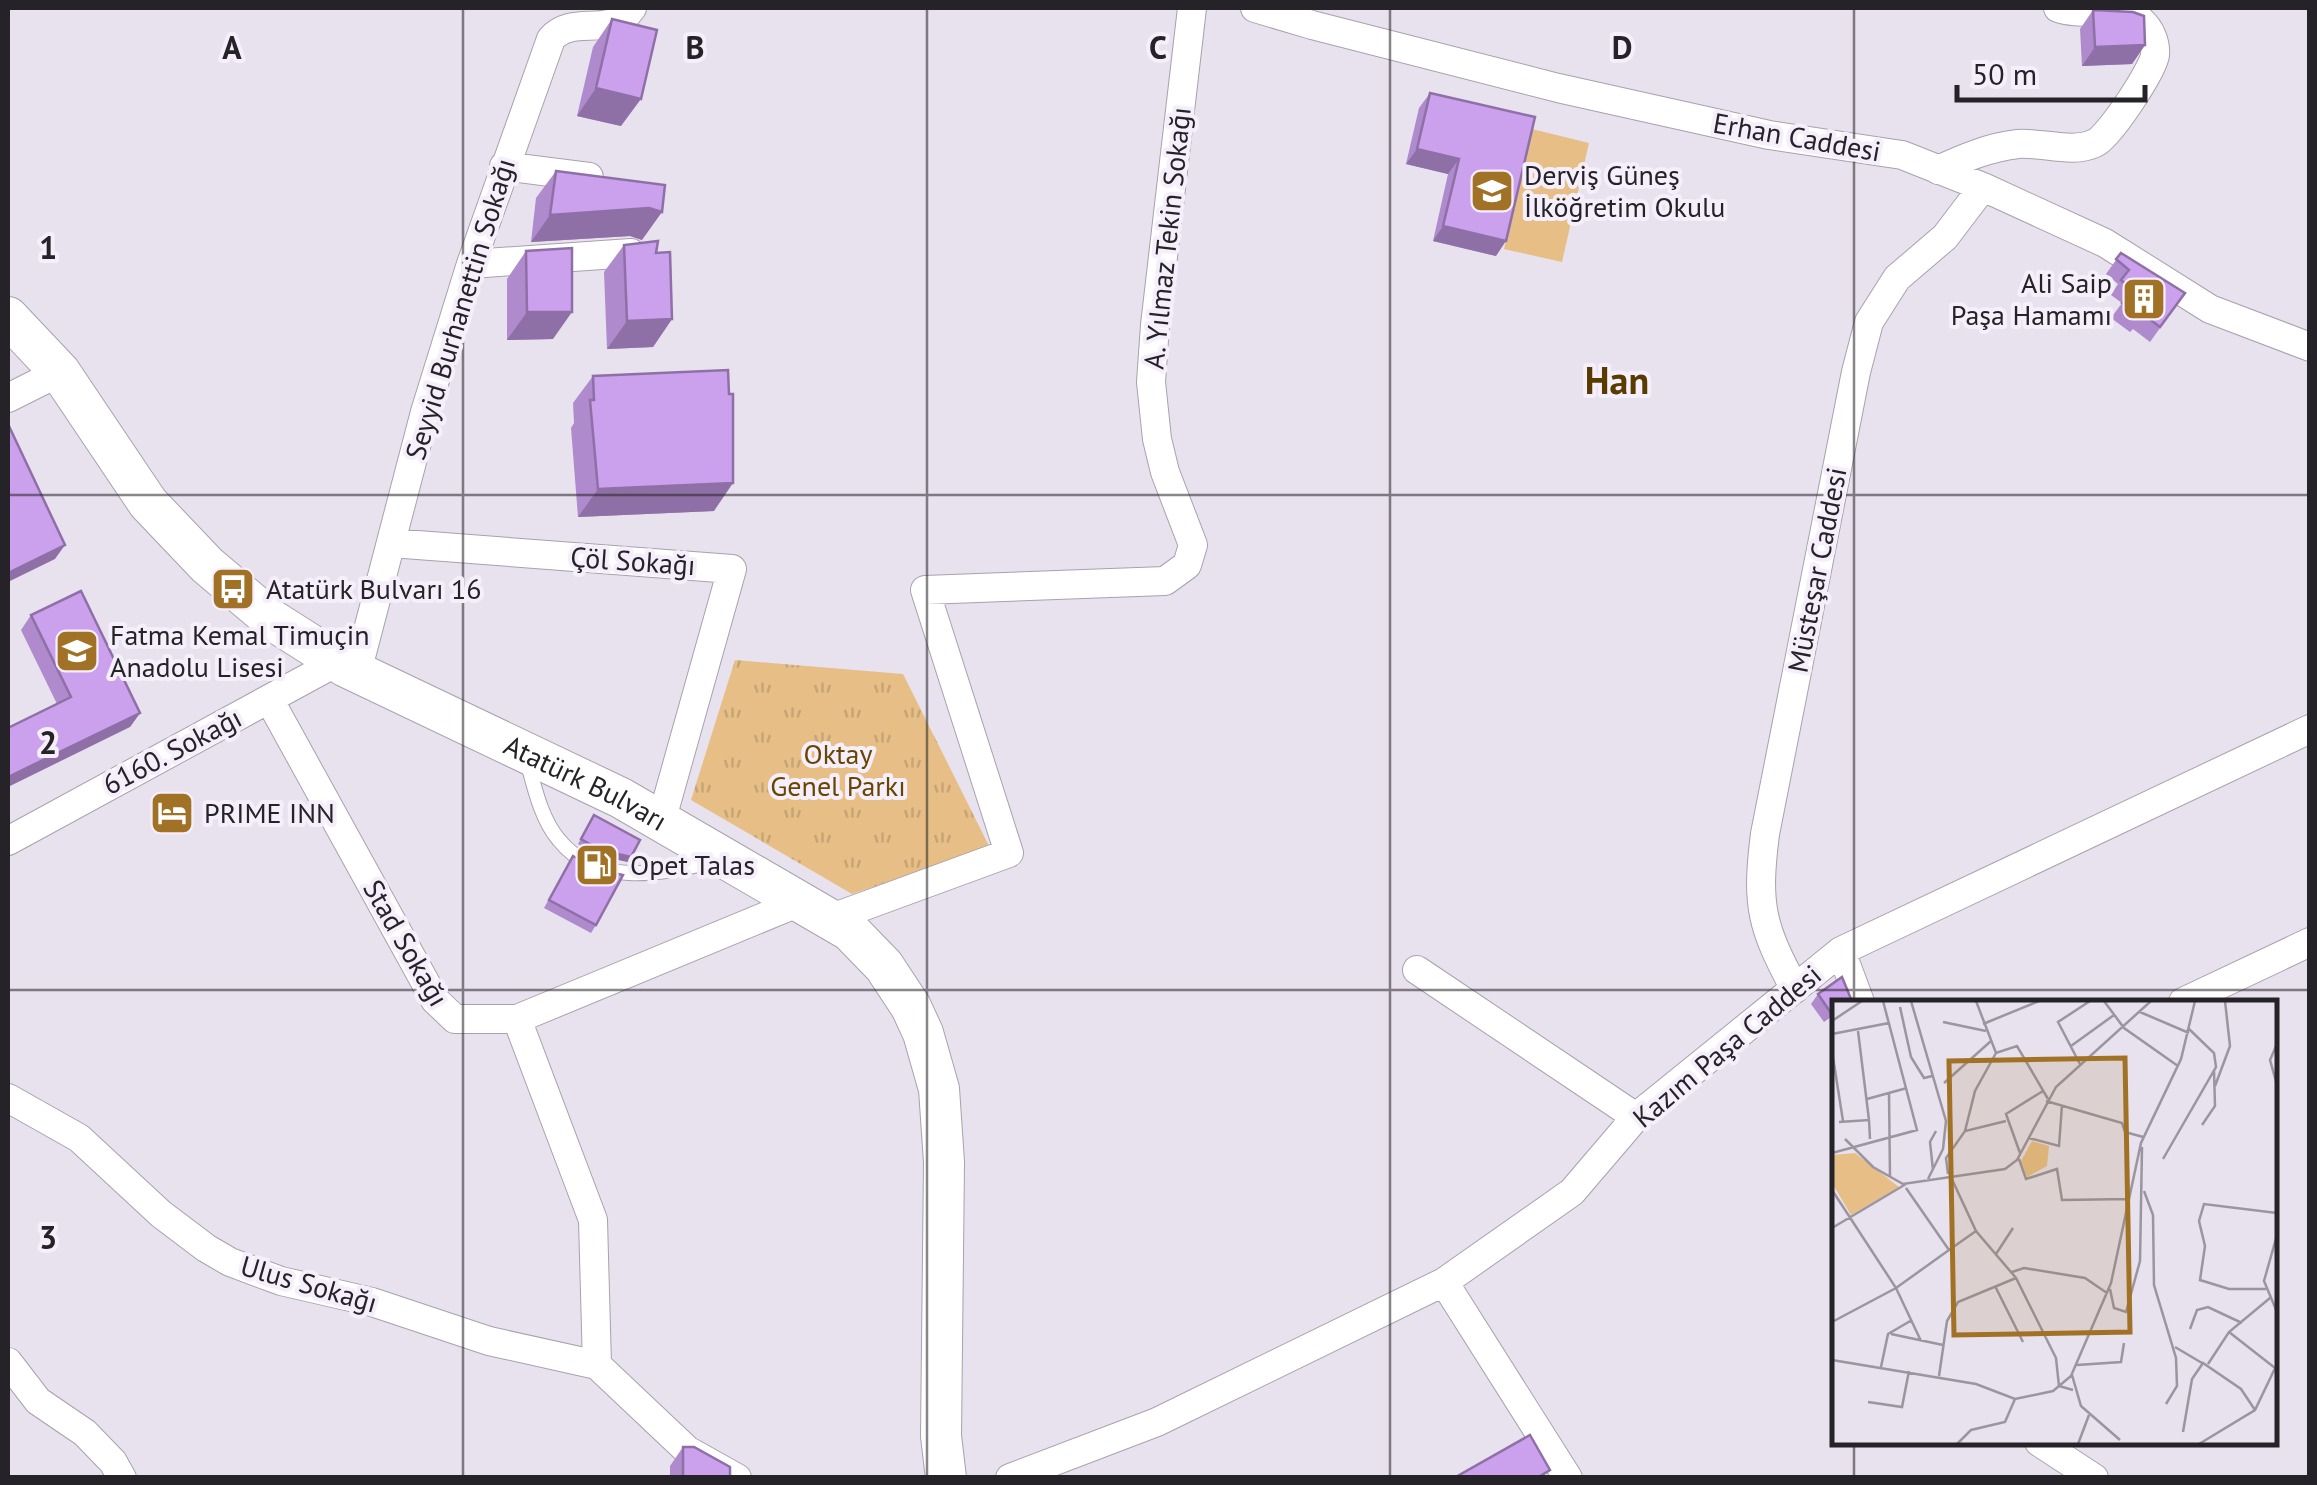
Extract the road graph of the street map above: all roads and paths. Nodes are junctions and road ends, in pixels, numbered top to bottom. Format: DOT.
graph roads {
  1 [pos="632,8"];
  2 [pos="1192,8"];
  3 [pos="1255,8"];
  4 [pos="2058,8"];
  5 [pos="504,166"];
  6 [pos="1938,170"];
  7 [pos="608,179"];
  8 [pos="1983,188"];
  9 [pos="631,252"];
  10 [pos="471,264"];
  11 [pos="8,317"];
  12 [pos="2310,347"];
  13 [pos="51,376"];
  14 [pos="8,398"];
  15 [pos="391,544"];
  16 [pos="347,667"];
  17 [pos="269,698"];
  18 [pos="2310,729"];
  19 [pos="524,750"];
  20 [pos="661,822"];
  21 [pos="8,840"];
  22 [pos="727,860"];
  23 [pos="814,910"];
  24 [pos="2310,942"];
  25 [pos="1841,951"];
  26 [pos="1417,970"];
  27 [pos="1795,989"];
  28 [pos="1859,1000"];
  29 [pos="2187,1000"];
  30 [pos="517,1018"];
  31 [pos="8,1098"];
  32 [pos="1636,1117"];
  33 [pos="1444,1282"];
  34 [pos="8,1362"];
  35 [pos="598,1365"];
  36 [pos="2044,1445"];
  37 [pos="122,1478"];
  38 [pos="737,1478"];
  39 [pos="946,1478"];
  40 [pos="1010,1478"];
  41 [pos="1568,1478"];
  42 [pos="2094,1478"];
  1 -- 5 [label="street, Seyyid Burhanettin Sokağı"];
  2 -- 23 [label="street, A. Yılmaz Tekin Sokağı"];
  3 -- 6 [label="street, Erhan Caddesi"];
  4 -- 6 [label="street"];
  5 -- 7 [label="street"];
  5 -- 10 [label="street, Seyyid Burhanettin Sokağı"];
  6 -- 8 [label="street, Erhan Caddesi"];
  8 -- 12 [label="street, Erhan Caddesi"];
  8 -- 27 [label="street, Müsteşar Caddesi"];
  9 -- 10 [label="street"];
  10 -- 15 [label="street, Seyyid Burhanettin Sokağı"];
  11 -- 13 [label="main road, Atatürk Bulvarı"];
  13 -- 14 [label="street"];
  13 -- 16 [label="main road, Atatürk Bulvarı"];
  15 -- 16 [label="street, Seyyid Burhanettin Sokağı"];
  15 -- 20 [label="street, Çöl Sokağı"];
  16 -- 17 [label="street, 6160. Sokağı"];
  16 -- 19 [label="main road, Atatürk Bulvarı"];
  17 -- 21 [label="street, 6160. Sokağı"];
  17 -- 30 [label="street, Stad Sokağı"];
  18 -- 25 [label="street, Kazım Paşa Caddesi"];
  19 -- 20 [label="main road, Atatürk Bulvarı"];
  19 -- 22 [label="lane"];
  20 -- 22 [label="main road, Atatürk Bulvarı"];
  22 -- 23 [label="main road, Atatürk Bulvarı"];
  23 -- 30 [label="street, Stad Sokağı"];
  23 -- 39 [label="main road, Atatürk Bulvarı"];
  24 -- 29 [label="street"];
  25 -- 27 [label="street, Kazım Paşa Caddesi"];
  25 -- 28 [label="street"];
  26 -- 32 [label="street"];
  27 -- 32 [label="street, Kazım Paşa Caddesi"];
  30 -- 35 [label="street"];
  31 -- 35 [label="street, Ulus Sokağı"];
  32 -- 33 [label="street, Kazım Paşa Caddesi"];
  33 -- 40 [label="street, Kazım Paşa Caddesi"];
  33 -- 41 [label="street"];
  34 -- 37 [label="street"];
  35 -- 38 [label="street"];
  36 -- 42 [label="street"];
}
